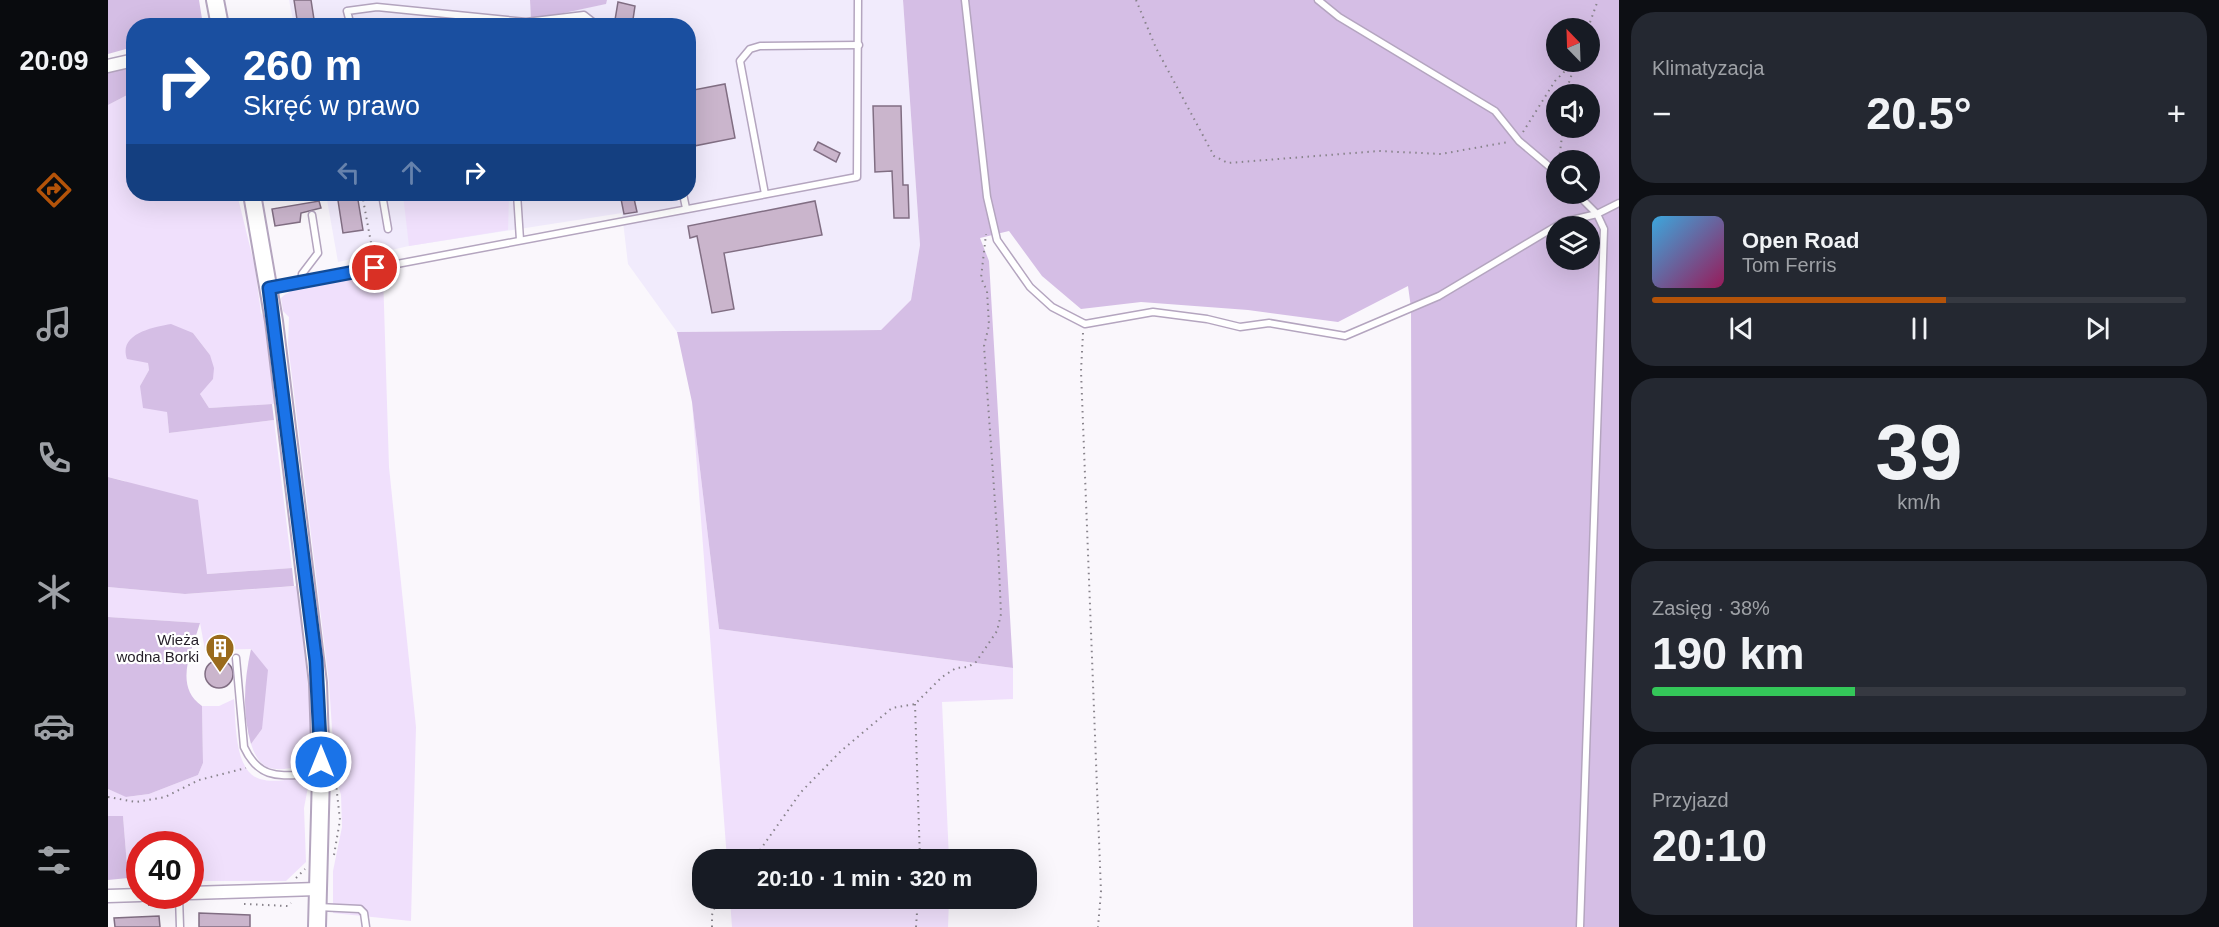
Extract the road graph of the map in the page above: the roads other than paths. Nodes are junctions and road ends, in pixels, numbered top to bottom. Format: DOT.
graph roads {
  1 [pos="215,0"];
  2 [pos="858,0"];
  3 [pos="965,0"];
  4 [pos="1318,0"];
  5 [pos="218,18"];
  6 [pos="349,18"];
  7 [pos="486,18"];
  8 [pos="559,18"];
  9 [pos="588,18"];
  10 [pos="859,45"];
  11 [pos="126,62"];
  12 [pos="108,66"];
  13 [pos="1546,164"];
  14 [pos="765,194"];
  15 [pos="253,201"];
  16 [pos="383,201"];
  17 [pos="518,201"];
  18 [pos="684,201"];
  19 [pos="1619,202"];
  20 [pos="1587,204"];
  21 [pos="686,208"];
  22 [pos="1597,214"];
  23 [pos="312,215"];
  24 [pos="388,229"];
  25 [pos="520,240"];
  26 [pos="301,282"];
  27 [pos="269,288"];
  28 [pos="236,658"];
  29 [pos="321,774"];
  30 [pos="317,889"];
  31 [pos="204,893"];
  32 [pos="126,895"];
  33 [pos="108,896"];
  34 [pos="317,907"];
  35 [pos="179,909"];
  36 [pos="180,927"];
  37 [pos="317,927"];
  38 [pos="366,927"];
  39 [pos="1580,927"];
  1 -- 5 [label="street"];
  2 -- 10 [label="lane"];
  3 -- 22 [label="lane"];
  4 -- 13 [label="lane"];
  6 -- 7 [label="lane"];
  8 -- 9 [label="lane"];
  10 -- 14 [label="lane"];
  10 -- 14 [label="lane"];
  11 -- 12 [label="street"];
  14 -- 21 [label="lane"];
  15 -- 27 [label="street"];
  16 -- 24 [label="lane"];
  17 -- 25 [label="lane"];
  18 -- 21 [label="lane"];
  19 -- 22 [label="lane"];
  20 -- 22 [label="lane"];
  21 -- 25 [label="lane"];
  22 -- 39 [label="lane"];
  23 -- 26 [label="lane"];
  25 -- 26 [label="lane"];
  26 -- 27 [label="lane"];
  27 -- 29 [label="street"];
  28 -- 29 [label="lane"];
  29 -- 30 [label="street"];
  30 -- 31 [label="street"];
  30 -- 34 [label="street"];
  32 -- 33 [label="street"];
  34 -- 37 [label="street"];
  34 -- 38 [label="lane"];
  35 -- 36 [label="lane"];
}
